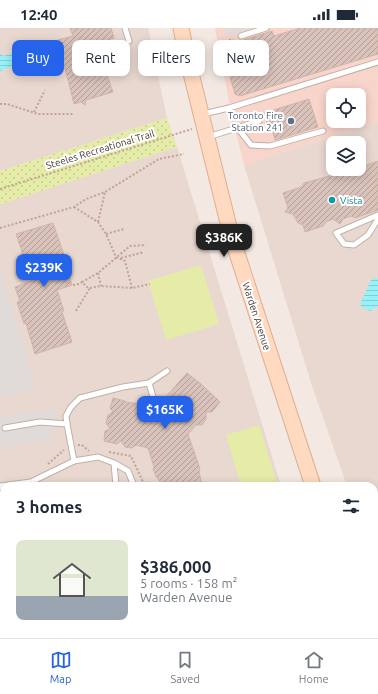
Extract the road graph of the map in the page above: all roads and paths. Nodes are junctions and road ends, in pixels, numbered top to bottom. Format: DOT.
graph roads {
  1 [pos="126,28"];
  2 [pos="181,28"];
  3 [pos="266,28"];
  4 [pos="241,36"];
  5 [pos="129,40"];
  6 [pos="378,62"];
  7 [pos="45,90"];
  8 [pos="0,104"];
  9 [pos="34,112"];
  10 [pos="72,114"];
  11 [pos="259,121"];
  12 [pos="204,126"];
  13 [pos="238,128"];
  14 [pos="323,131"];
  15 [pos="184,154"];
  16 [pos="0,189"];
  17 [pos="105,192"];
  18 [pos="74,207"];
  19 [pos="378,215"];
  20 [pos="378,218"];
  21 [pos="98,222"];
  22 [pos="0,228"];
  23 [pos="124,229"];
  24 [pos="106,234"];
  25 [pos="146,245"];
  26 [pos="144,252"];
  27 [pos="116,257"];
  28 [pos="119,259"];
  29 [pos="98,273"];
  30 [pos="82,282"];
  31 [pos="150,284"];
  32 [pos="73,285"];
  33 [pos="101,286"];
  34 [pos="90,288"];
  35 [pos="132,288"];
  36 [pos="76,311"];
  37 [pos="167,371"];
  38 [pos="149,383"];
  39 [pos="153,397"];
  40 [pos="67,424"];
  41 [pos="5,428"];
  42 [pos="74,461"];
  43 [pos="114,463"];
  44 [pos="30,482"];
  45 [pos="116,482"];
  46 [pos="132,482"];
  47 [pos="312,482"];
  1 -- 5 [label="lane"];
  2 -- 12 [label="main road, Warden Avenue"];
  3 -- 4 [label="lane"];
  6 -- 12 [label="lane"];
  7 -- 9 [label="path"];
  8 -- 9 [label="path"];
  9 -- 10 [label="path"];
  11 -- 13 [label="lane"];
  12 -- 13 [label="lane"];
  12 -- 16 [label="path, Steeles Recreational Trail"];
  12 -- 47 [label="main road, Warden Avenue"];
  13 -- 14 [label="lane"];
  15 -- 17 [label="path"];
  17 -- 18 [label="path"];
  17 -- 21 [label="path"];
  18 -- 21 [label="path"];
  18 -- 22 [label="path"];
  19 -- 20 [label="lane"];
  21 -- 24 [label="path"];
  23 -- 24 [label="path"];
  24 -- 27 [label="path"];
  25 -- 27 [label="path"];
  26 -- 28 [label="path"];
  27 -- 28 [label="path"];
  27 -- 29 [label="path"];
  28 -- 35 [label="path"];
  29 -- 30 [label="path"];
  29 -- 33 [label="path"];
  30 -- 32 [label="path"];
  30 -- 34 [label="path"];
  31 -- 35 [label="path"];
  33 -- 34 [label="path"];
  33 -- 35 [label="path"];
  34 -- 36 [label="path"];
  37 -- 38 [label="lane"];
  38 -- 39 [label="lane"];
  38 -- 40 [label="lane"];
  40 -- 41 [label="lane"];
  40 -- 42 [label="lane"];
  42 -- 43 [label="lane"];
  42 -- 44 [label="lane"];
  43 -- 45 [label="lane"];
  43 -- 46 [label="lane"];
}
